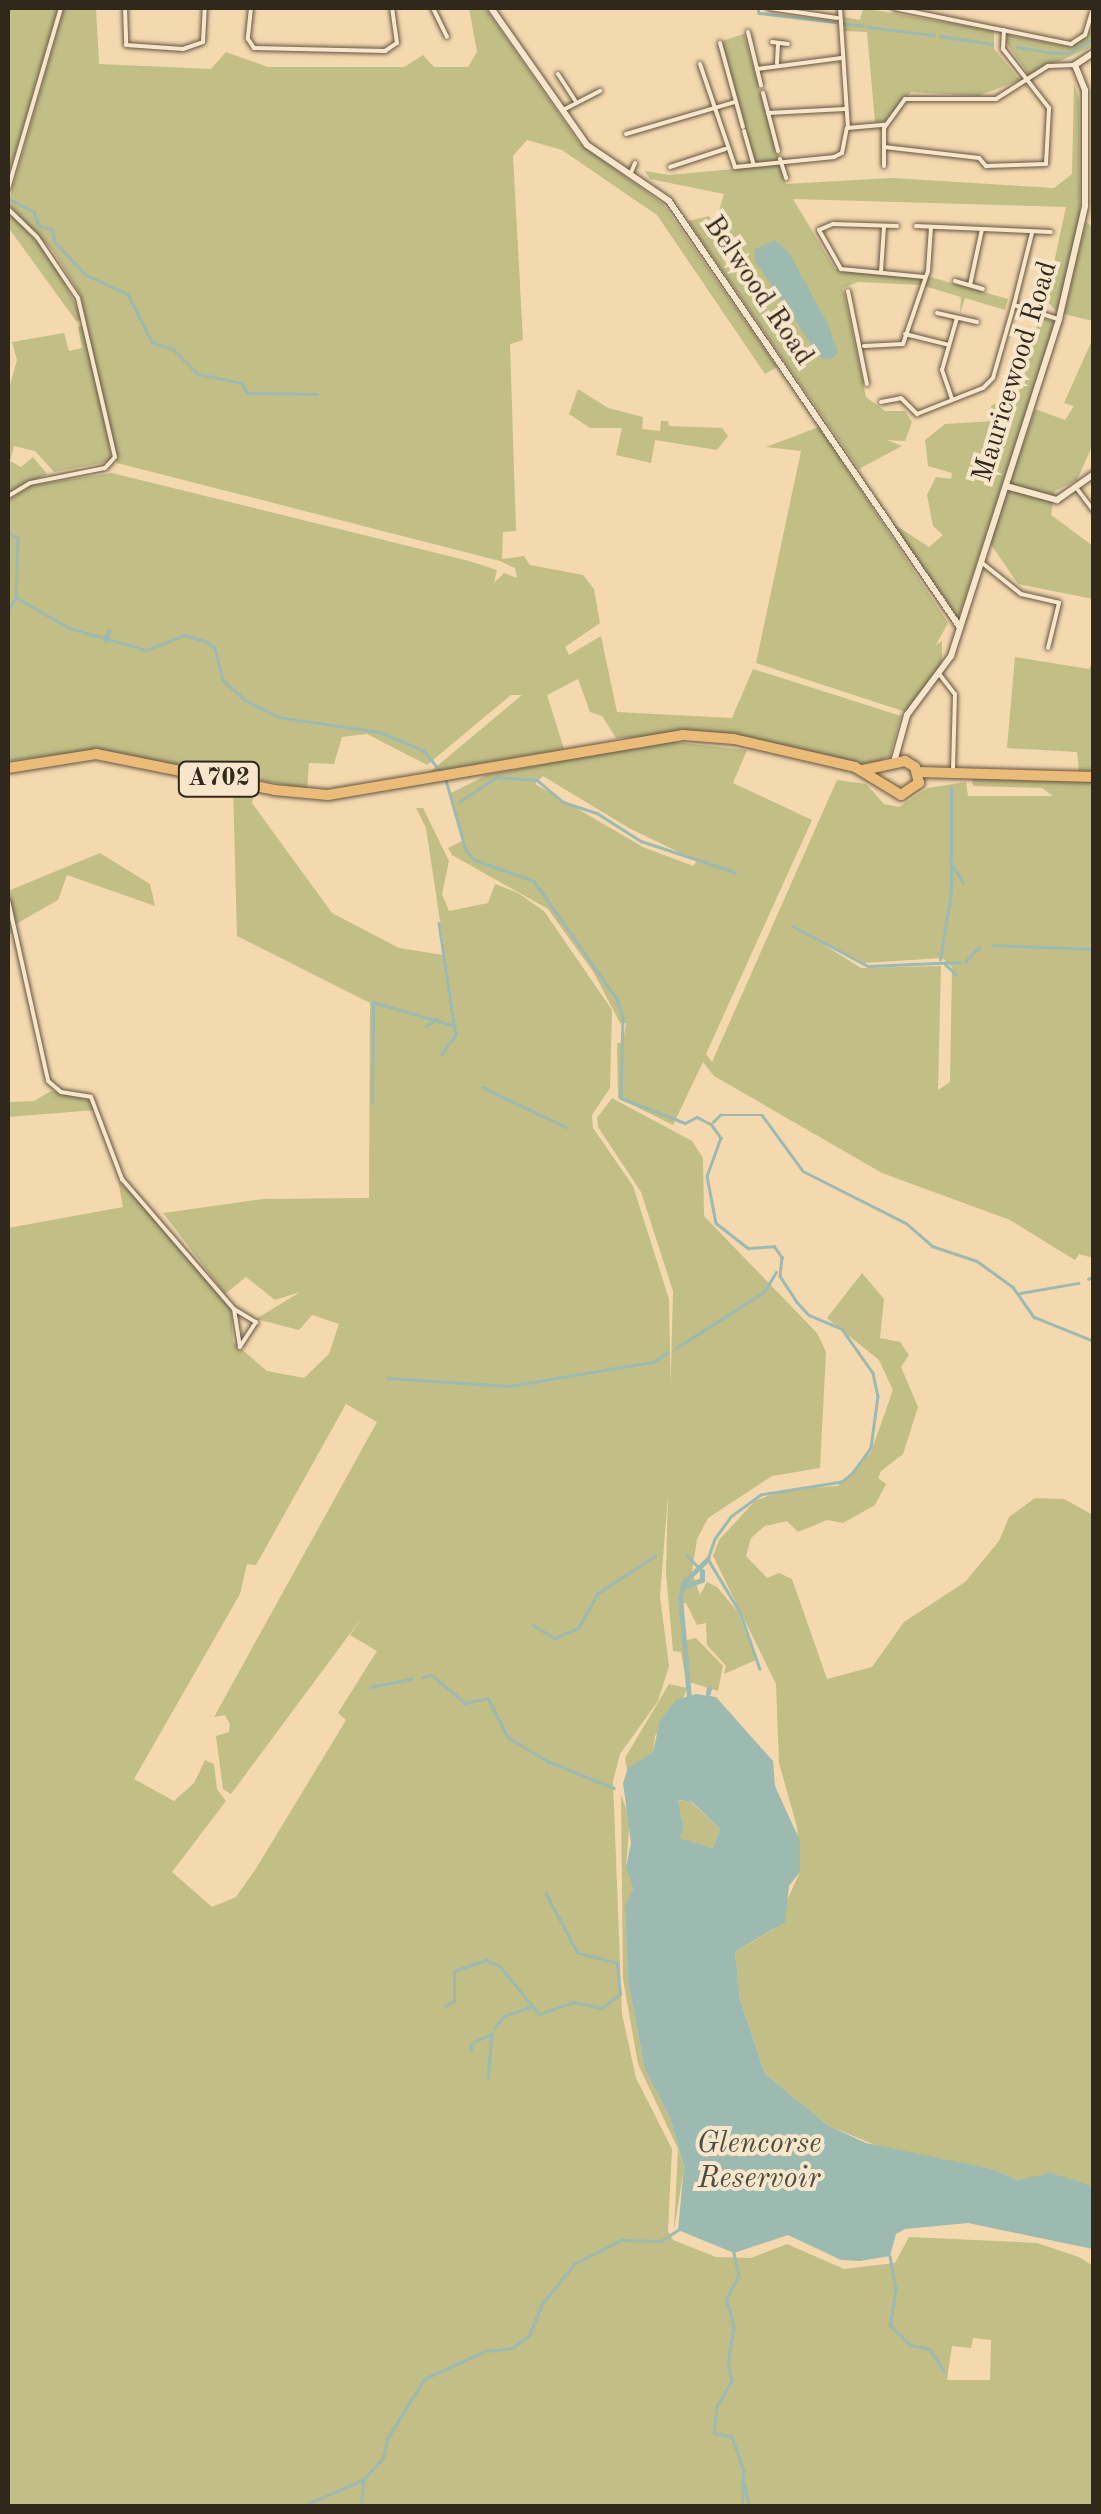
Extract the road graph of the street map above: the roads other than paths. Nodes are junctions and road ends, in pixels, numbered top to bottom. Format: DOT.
graph roads {
  1 [pos="61,8"];
  2 [pos="125,8"];
  3 [pos="205,8"];
  4 [pos="251,8"];
  5 [pos="392,8"];
  6 [pos="433,8"];
  7 [pos="491,8"];
  8 [pos="768,8"];
  9 [pos="779,8"];
  10 [pos="840,8"];
  11 [pos="894,8"];
  12 [pos="1092,12"];
  13 [pos="838,18"];
  14 [pos="1092,21"];
  15 [pos="1004,30"];
  16 [pos="748,32"];
  17 [pos="447,37"];
  18 [pos="720,43"];
  19 [pos="788,44"];
  20 [pos="1094,52"];
  21 [pos="841,58"];
  22 [pos="1086,60"];
  23 [pos="777,63"];
  24 [pos="700,64"];
  25 [pos="1075,65"];
  26 [pos="757,68"];
  27 [pos="1082,73"];
  28 [pos="558,74"];
  29 [pos="1029,82"];
  30 [pos="761,86"];
  31 [pos="600,91"];
  32 [pos="763,94"];
  33 [pos="575,100"];
  34 [pos="735,102"];
  35 [pos="713,108"];
  36 [pos="845,109"];
  37 [pos="563,110"];
  38 [pos="768,112"];
  39 [pos="885,125"];
  40 [pos="848,128"];
  41 [pos="626,134"];
  42 [pos="884,147"];
  43 [pos="725,149"];
  44 [pos="778,150"];
  45 [pos="780,159"];
  46 [pos="635,163"];
  47 [pos="751,165"];
  48 [pos="884,166"];
  49 [pos="679,172"];
  50 [pos="630,175"];
  51 [pos="786,178"];
  52 [pos="8,189"];
  53 [pos="1089,191"];
  54 [pos="8,208"];
  55 [pos="884,226"];
  56 [pos="897,226"];
  57 [pos="916,226"];
  58 [pos="931,228"];
  59 [pos="982,229"];
  60 [pos="1032,231"];
  61 [pos="1051,232"];
  62 [pos="881,272"];
  63 [pos="925,277"];
  64 [pos="955,281"];
  65 [pos="970,285"];
  66 [pos="983,289"];
  67 [pos="848,291"];
  68 [pos="1014,306"];
  69 [pos="937,313"];
  70 [pos="957,318"];
  71 [pos="1060,319"];
  72 [pos="977,322"];
  73 [pos="906,334"];
  74 [pos="949,345"];
  75 [pos="864,346"];
  76 [pos="868,384"];
  77 [pos="952,399"];
  78 [pos="881,402"];
  79 [pos="1094,474"];
  80 [pos="1006,486"];
  81 [pos="1078,490"];
  82 [pos="8,496"];
  83 [pos="1094,511"];
  84 [pos="981,562"];
  85 [pos="959,626"];
  86 [pos="1048,648"];
  87 [pos="940,675"];
  88 [pos="901,738"];
  89 [pos="892,765"];
  90 [pos="8,768"];
  91 [pos="952,769"];
  92 [pos="863,770"];
  93 [pos="916,772"];
  94 [pos="1094,778"];
  95 [pos="888,786"];
  96 [pos="8,900"];
  97 [pos="234,1309"];
  1 -- 52 [label="street"];
  2 -- 3 [label="street"];
  4 -- 5 [label="street"];
  6 -- 17 [label="street"];
  7 -- 37 [label="street, Belwood Road"];
  8 -- 9 [label="street"];
  9 -- 13 [label="street"];
  10 -- 13 [label="street"];
  11 -- 15 [label="street"];
  12 -- 14 [label="street"];
  13 -- 21 [label="street"];
  14 -- 15 [label="street"];
  15 -- 29 [label="street"];
  16 -- 26 [label="street"];
  18 -- 34 [label="street"];
  19 -- 23 [label="street"];
  20 -- 22 [label="street, Mauricewood Road"];
  21 -- 23 [label="street"];
  21 -- 36 [label="street"];
  22 -- 25 [label="street, Mauricewood Road"];
  22 -- 27 [label="street, Mauricewood Road"];
  23 -- 26 [label="street"];
  24 -- 35 [label="street"];
  25 -- 27 [label="street"];
  25 -- 29 [label="street"];
  26 -- 30 [label="street"];
  27 -- 53 [label="street, Mauricewood Road"];
  28 -- 33 [label="street"];
  29 -- 39 [label="street"];
  29 -- 42 [label="street"];
  31 -- 33 [label="street"];
  32 -- 38 [label="street"];
  33 -- 37 [label="street"];
  34 -- 35 [label="street"];
  34 -- 47 [label="street"];
  35 -- 41 [label="street"];
  35 -- 43 [label="street"];
  36 -- 38 [label="street"];
  36 -- 40 [label="street"];
  37 -- 50 [label="street, Belwood Road"];
  38 -- 44 [label="street"];
  39 -- 40 [label="street"];
  39 -- 42 [label="street"];
  40 -- 45 [label="street"];
  42 -- 48 [label="street"];
  43 -- 47 [label="street"];
  43 -- 49 [label="street"];
  45 -- 47 [label="street"];
  45 -- 51 [label="street"];
  46 -- 50 [label="street"];
  50 -- 85 [label="street, Belwood Road"];
  53 -- 71 [label="street, Mauricewood Road"];
  54 -- 82 [label="street"];
  55 -- 56 [label="street"];
  55 -- 62 [label="street"];
  55 -- 62 [label="street"];
  57 -- 58 [label="street"];
  58 -- 59 [label="street"];
  58 -- 63 [label="street"];
  59 -- 60 [label="street"];
  59 -- 65 [label="street"];
  60 -- 61 [label="street"];
  60 -- 68 [label="street"];
  62 -- 63 [label="street"];
  63 -- 73 [label="street"];
  64 -- 65 [label="street"];
  65 -- 66 [label="street"];
  67 -- 75 [label="street"];
  68 -- 71 [label="street"];
  68 -- 77 [label="street"];
  69 -- 70 [label="street"];
  70 -- 72 [label="street"];
  70 -- 74 [label="street"];
  71 -- 80 [label="street, Mauricewood Road"];
  73 -- 74 [label="street"];
  73 -- 75 [label="street"];
  74 -- 77 [label="street"];
  75 -- 76 [label="street"];
  77 -- 78 [label="street"];
  79 -- 81 [label="street"];
  80 -- 81 [label="street"];
  80 -- 84 [label="street, Mauricewood Road"];
  81 -- 83 [label="street"];
  84 -- 85 [label="street, Mauricewood Road"];
  84 -- 86 [label="street"];
  85 -- 87 [label="street, Mauricewood Road"];
  87 -- 88 [label="street, Mauricewood Road"];
  87 -- 91 [label="street"];
  88 -- 89 [label="street, Mauricewood Road"];
  88 -- 93 [label="street"];
  89 -- 92 [label="highway, A702"];
  89 -- 93 [label="highway, A702"];
  89 -- 95 [label="highway"];
  90 -- 92 [label="highway, A702"];
  92 -- 95 [label="highway, A702"];
  93 -- 94 [label="highway, A702"];
  93 -- 95 [label="highway, A702"];
  96 -- 97 [label="street"];
  97 -- 97 [label="street"];
}
